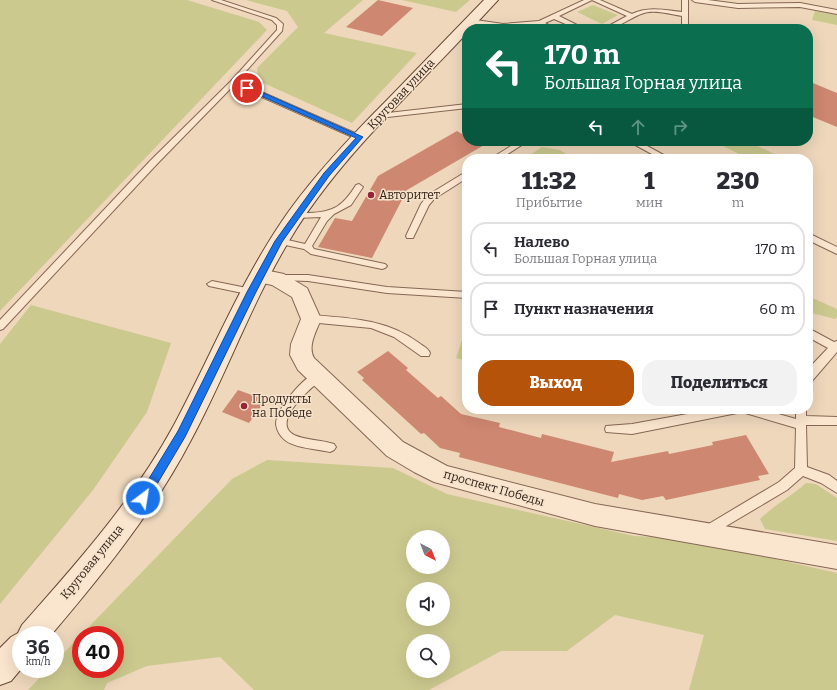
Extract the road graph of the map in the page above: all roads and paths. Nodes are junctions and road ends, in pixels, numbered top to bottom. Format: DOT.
graph roads {
  1 [pos="215,0"];
  2 [pos="491,0"];
  3 [pos="589,0"];
  4 [pos="595,0"];
  5 [pos="685,0"];
  6 [pos="694,0"];
  7 [pos="837,12"];
  8 [pos="684,14"];
  9 [pos="554,16"];
  10 [pos="632,16"];
  11 [pos="469,22"];
  12 [pos="540,23"];
  13 [pos="486,24"];
  14 [pos="528,24"];
  15 [pos="571,24"];
  16 [pos="617,24"];
  17 [pos="685,24"];
  18 [pos="462,29"];
  19 [pos="233,82"];
  20 [pos="462,107"];
  21 [pos="379,116"];
  22 [pos="360,137"];
  23 [pos="516,146"];
  24 [pos="642,146"];
  25 [pos="502,154"];
  26 [pos="657,154"];
  27 [pos="462,180"];
  28 [pos="360,187"];
  29 [pos="331,212"];
  30 [pos="296,215"];
  31 [pos="410,236"];
  32 [pos="813,239"];
  33 [pos="279,241"];
  34 [pos="307,247"];
  35 [pos="837,251"];
  36 [pos="382,266"];
  37 [pos="263,282"];
  38 [pos="212,284"];
  39 [pos="462,292"];
  40 [pos="311,319"];
  41 [pos="0,326"];
  42 [pos="813,334"];
  43 [pos="836,346"];
  44 [pos="425,353"];
  45 [pos="813,370"];
  46 [pos="318,376"];
  47 [pos="712,414"];
  48 [pos="777,414"];
  49 [pos="801,418"];
  50 [pos="837,421"];
  51 [pos="610,429"];
  52 [pos="330,447"];
  53 [pos="801,470"];
  54 [pos="837,488"];
  55 [pos="703,534"];
  56 [pos="837,557"];
  57 [pos="40,626"];
  58 [pos="12,657"];
  59 [pos="0,670"];
  1 -- 19 [label="lane"];
  2 -- 11 [label="street, Круговая улица"];
  3 -- 9 [label="lane"];
  4 -- 10 [label="lane"];
  5 -- 8 [label="lane"];
  6 -- 7 [label="lane"];
  8 -- 10 [label="lane"];
  8 -- 17 [label="lane"];
  9 -- 12 [label="lane"];
  9 -- 15 [label="lane"];
  10 -- 16 [label="lane"];
  11 -- 13 [label="lane"];
  12 -- 14 [label="lane"];
  18 -- 21 [label="street, Круговая улица"];
  19 -- 22 [label="lane"];
  19 -- 41 [label="lane"];
  20 -- 21 [label="lane"];
  21 -- 22 [label="street, Круговая улица"];
  22 -- 30 [label="street, Круговая улица"];
  23 -- 25 [label="lane"];
  24 -- 26 [label="lane"];
  27 -- 31 [label="lane"];
  28 -- 29 [label="lane"];
  29 -- 30 [label="lane"];
  29 -- 34 [label="lane"];
  30 -- 33 [label="street, Круговая улица"];
  32 -- 35 [label="lane"];
  33 -- 34 [label="lane"];
  33 -- 37 [label="street, Круговая улица"];
  34 -- 36 [label="lane"];
  37 -- 38 [label="lane"];
  37 -- 39 [label="lane"];
  37 -- 40 [label="street"];
  37 -- 57 [label="street, Круговая улица"];
  40 -- 44 [label="lane"];
  40 -- 46 [label="street, проспект Победы"];
  42 -- 43 [label="lane"];
  43 -- 45 [label="lane"];
  46 -- 52 [label="lane"];
  46 -- 55 [label="street, проспект Победы"];
  47 -- 51 [label="lane"];
  48 -- 49 [label="lane"];
  49 -- 50 [label="lane"];
  49 -- 53 [label="lane"];
  53 -- 54 [label="lane"];
  53 -- 55 [label="lane"];
  55 -- 56 [label="street, проспект Победы"];
  58 -- 59 [label="street"];
}
